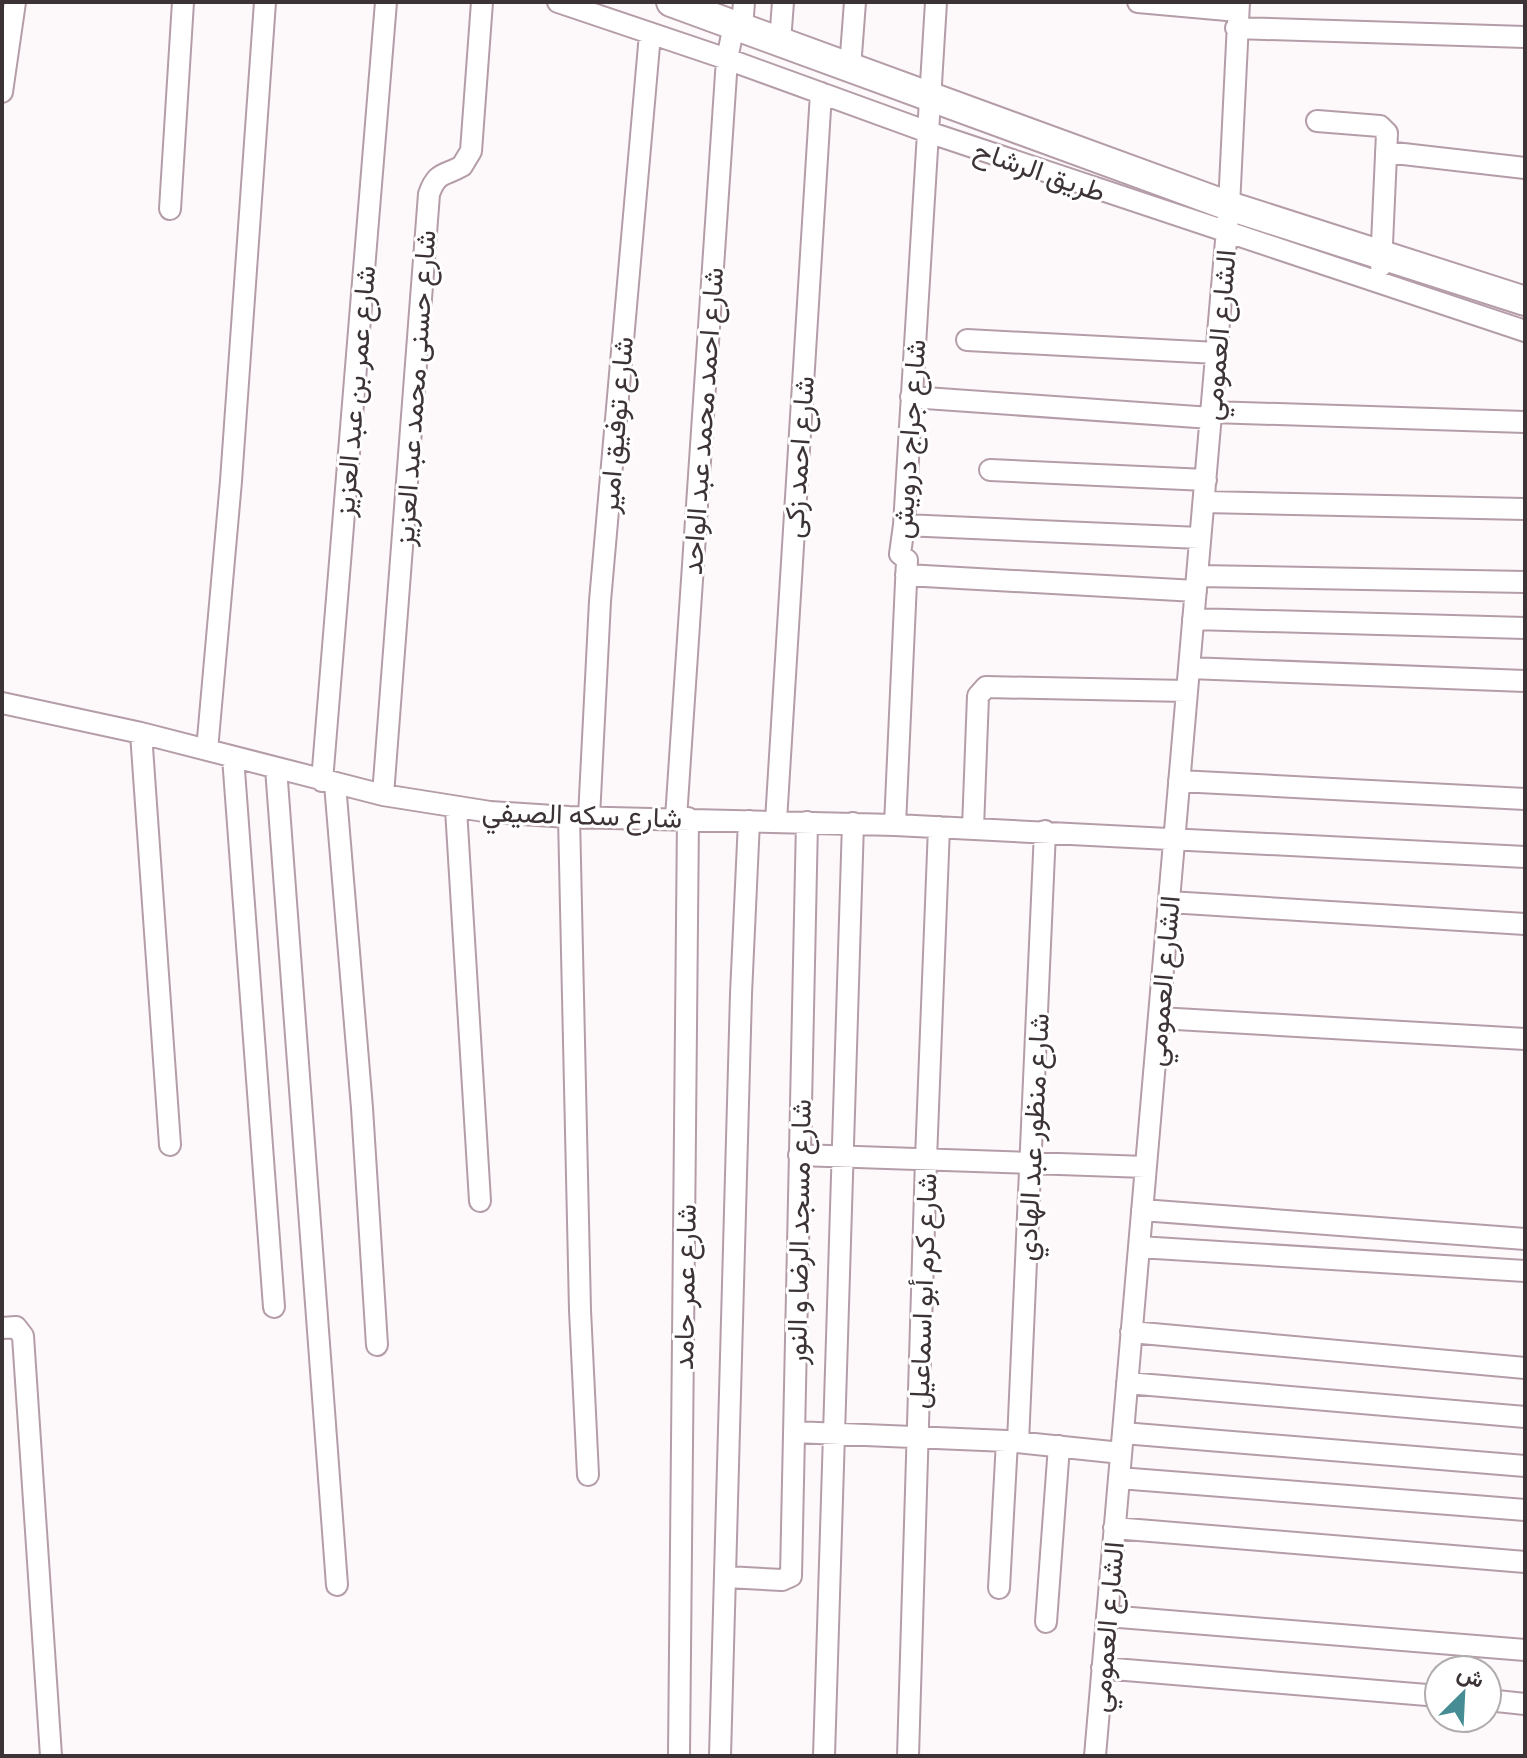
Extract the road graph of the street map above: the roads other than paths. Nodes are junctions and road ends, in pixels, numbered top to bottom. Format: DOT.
graph roads {
  1 [pos="15,2"];
  2 [pos="183,2"];
  3 [pos="265,2"];
  4 [pos="386,2"];
  5 [pos="482,2"];
  6 [pos="558,2"];
  7 [pos="783,2"];
  8 [pos="855,2"];
  9 [pos="936,2"];
  10 [pos="1138,2"];
  11 [pos="675,3"];
  12 [pos="1238,14"];
  13 [pos="740,19"];
  14 [pos="650,34"];
  15 [pos="1525,37"];
  16 [pos="780,42"];
  17 [pos="727,59"];
  18 [pos="850,68"];
  19 [pos="2,92"];
  20 [pos="821,93"];
  21 [pos="931,98"];
  22 [pos="1317,121"];
  23 [pos="928,132"];
  24 [pos="1386,152"];
  25 [pos="1525,168"];
  26 [pos="170,209"];
  27 [pos="1228,220"];
  28 [pos="1382,253"];
  29 [pos="1380,282"];
  30 [pos="1525,301"];
  31 [pos="1525,331"];
  32 [pos="967,340"];
  33 [pos="1217,353"];
  34 [pos="911,397"];
  35 [pos="1211,415"];
  36 [pos="1525,422"];
  37 [pos="990,470"];
  38 [pos="1206,480"];
  39 [pos="1204,502"];
  40 [pos="1525,509"];
  41 [pos="904,525"];
  42 [pos="1200,538"];
  43 [pos="906,575"];
  44 [pos="1525,582"];
  45 [pos="1197,583"];
  46 [pos="1193,619"];
  47 [pos="1525,628"];
  48 [pos="1189,668"];
  49 [pos="1525,681"];
  50 [pos="1187,691"];
  51 [pos="2,703"];
  52 [pos="141,733"];
  53 [pos="207,750"];
  54 [pos="233,757"];
  55 [pos="276,768"];
  56 [pos="1179,781"];
  57 [pos="328,782"];
  58 [pos="383,795"];
  59 [pos="1525,799"];
  60 [pos="456,809"];
  61 [pos="579,817"];
  62 [pos="682,818"];
  63 [pos="749,821"];
  64 [pos="776,821"];
  65 [pos="807,822"];
  66 [pos="853,823"];
  67 [pos="895,825"];
  68 [pos="939,827"];
  69 [pos="973,828"];
  70 [pos="1045,831"];
  71 [pos="1174,839"];
  72 [pos="1525,857"];
  73 [pos="1169,902"];
  74 [pos="1525,924"];
  75 [pos="1159,1018"];
  76 [pos="1525,1039"];
  77 [pos="170,1145"];
  78 [pos="799,1155"];
  79 [pos="842,1156"];
  80 [pos="926,1159"];
  81 [pos="1032,1161"];
  82 [pos="1146,1167"];
  83 [pos="480,1201"];
  84 [pos="1142,1210"];
  85 [pos="1525,1239"];
  86 [pos="1139,1247"];
  87 [pos="1525,1271"];
  88 [pos="274,1307"];
  89 [pos="2,1328"];
  90 [pos="1131,1332"];
  91 [pos="377,1345"];
  92 [pos="1525,1368"];
  93 [pos="1127,1383"];
  94 [pos="1525,1417"];
  95 [pos="794,1432"];
  96 [pos="834,1433"];
  97 [pos="918,1435"];
  98 [pos="1012,1441"];
  99 [pos="1122,1443"];
  100 [pos="1059,1446"];
  101 [pos="1525,1466"];
  102 [pos="588,1475"];
  103 [pos="1119,1478"];
  104 [pos="1525,1510"];
  105 [pos="1114,1528"];
  106 [pos="1525,1562"];
  107 [pos="727,1577"];
  108 [pos="337,1585"];
  109 [pos="999,1588"];
  110 [pos="1107,1616"];
  111 [pos="1046,1622"];
  112 [pos="1525,1650"];
  113 [pos="1102,1668"];
  114 [pos="1423,1695"];
  115 [pos="1503,1702"];
  116 [pos="1525,1704"];
  117 [pos="51,1756"];
  118 [pos="679,1756"];
  119 [pos="720,1756"];
  120 [pos="824,1756"];
  121 [pos="908,1756"];
  122 [pos="1095,1756"];
  1 -- 19 [label="street"];
  2 -- 26 [label="street"];
  3 -- 53 [label="street"];
  4 -- 57 [label="street, شارع عمر بن عبد العزيز"];
  5 -- 58 [label="street, شارع حسنى محمد عبد العزيز"];
  6 -- 14 [label="street, طريق الرشاح"];
  7 -- 16 [label="street"];
  8 -- 18 [label="street"];
  9 -- 21 [label="street, شارع جراج درويش"];
  10 -- 12 [label="street"];
  11 -- 13 [label="street, طريق الرشاح"];
  12 -- 15 [label="street"];
  12 -- 27 [label="street, الشارع العمومي"];
  13 -- 16 [label="street, طريق الرشاح"];
  13 -- 17 [label="street, شارع احمد محمد عبد الواحد"];
  14 -- 17 [label="street, طريق الرشاح"];
  14 -- 61 [label="street, شارع توفيق امير"];
  16 -- 18 [label="street, طريق الرشاح"];
  17 -- 20 [label="street, طريق الرشاح"];
  17 -- 62 [label="street, شارع احمد محمد عبد الواحد"];
  18 -- 21 [label="street, طريق الرشاح"];
  20 -- 23 [label="street, طريق الرشاح"];
  20 -- 64 [label="street, شارع احمد زكى"];
  21 -- 23 [label="street, شارع جراج درويش"];
  21 -- 27 [label="street, طريق الرشاح"];
  22 -- 24 [label="street"];
  23 -- 27 [label="street, طريق الرشاح"];
  23 -- 34 [label="street, شارع جراج درويش"];
  24 -- 25 [label="street"];
  24 -- 28 [label="street"];
  27 -- 28 [label="street, طريق الرشاح"];
  27 -- 29 [label="street, طريق الرشاح"];
  27 -- 33 [label="street, الشارع العمومي"];
  28 -- 29 [label="street"];
  28 -- 30 [label="street, طريق الرشاح"];
  29 -- 31 [label="street, طريق الرشاح"];
  32 -- 33 [label="street"];
  33 -- 35 [label="street, الشارع العمومي"];
  34 -- 35 [label="street"];
  34 -- 41 [label="street, شارع جراج درويش"];
  35 -- 36 [label="street"];
  35 -- 38 [label="street, الشارع العمومي"];
  37 -- 38 [label="street"];
  38 -- 39 [label="street, الشارع العمومي"];
  39 -- 40 [label="street"];
  39 -- 42 [label="street, الشارع العمومي"];
  41 -- 42 [label="street"];
  41 -- 43 [label="street, شارع جراج درويش"];
  42 -- 45 [label="street, الشارع العمومي"];
  43 -- 45 [label="street"];
  43 -- 67 [label="street, شارع جراج درويش"];
  44 -- 45 [label="street"];
  45 -- 46 [label="street, الشارع العمومي"];
  46 -- 47 [label="street"];
  46 -- 48 [label="street, الشارع العمومي"];
  48 -- 49 [label="street"];
  48 -- 50 [label="street, الشارع العمومي"];
  50 -- 56 [label="street, الشارع العمومي"];
  50 -- 69 [label="street"];
  51 -- 52 [label="street, شارع سكه الصيفي"];
  52 -- 53 [label="street, شارع سكه الصيفي"];
  52 -- 77 [label="street"];
  53 -- 54 [label="street, شارع سكه الصيفي"];
  54 -- 55 [label="street, شارع سكه الصيفي"];
  54 -- 88 [label="street"];
  55 -- 57 [label="street, شارع سكه الصيفي"];
  55 -- 108 [label="street"];
  56 -- 59 [label="street"];
  56 -- 71 [label="street, الشارع العمومي"];
  57 -- 58 [label="street, شارع سكه الصيفي"];
  57 -- 91 [label="street, شارع عمر بن عبد العزيز"];
  58 -- 60 [label="street, شارع سكه الصيفي"];
  60 -- 61 [label="street, شارع سكه الصيفي"];
  60 -- 83 [label="street"];
  61 -- 62 [label="street, شارع سكه الصيفي"];
  61 -- 102 [label="street, شارع توفيق امير"];
  62 -- 63 [label="street, شارع سكه الصيفي"];
  62 -- 118 [label="street, شارع عمر حامد"];
  63 -- 64 [label="street, شارع سكه الصيفي"];
  63 -- 107 [label="street"];
  64 -- 65 [label="street, شارع سكه الصيفي"];
  65 -- 66 [label="street, شارع سكه الصيفي"];
  65 -- 78 [label="street, شارع مسجد الرضا و النور"];
  66 -- 67 [label="street, شارع سكه الصيفي"];
  66 -- 79 [label="street"];
  67 -- 68 [label="street, شارع سكه الصيفي"];
  68 -- 69 [label="street, شارع سكه الصيفي"];
  68 -- 80 [label="street, شارع كرم أبو اسماعيل"];
  69 -- 70 [label="street, شارع سكه الصيفي"];
  70 -- 71 [label="street, شارع سكه الصيفي"];
  70 -- 81 [label="street, شارع منظور عبد الهادي"];
  71 -- 72 [label="street, شارع سكه الصيفي"];
  71 -- 73 [label="street, الشارع العمومي"];
  73 -- 74 [label="street"];
  73 -- 75 [label="street, الشارع العمومي"];
  75 -- 76 [label="street"];
  75 -- 82 [label="street, الشارع العمومي"];
  78 -- 79 [label="street"];
  78 -- 95 [label="street, شارع مسجد الرضا و النور"];
  79 -- 80 [label="street"];
  79 -- 96 [label="street"];
  80 -- 81 [label="street"];
  80 -- 97 [label="street, شارع كرم أبو اسماعيل"];
  81 -- 82 [label="street"];
  81 -- 98 [label="street, شارع منظور عبد الهادي"];
  82 -- 84 [label="street, الشارع العمومي"];
  84 -- 85 [label="street"];
  84 -- 86 [label="street, الشارع العمومي"];
  86 -- 87 [label="street"];
  86 -- 90 [label="street, الشارع العمومي"];
  89 -- 117 [label="street"];
  90 -- 92 [label="street"];
  90 -- 93 [label="street, الشارع العمومي"];
  93 -- 94 [label="street"];
  93 -- 99 [label="street, الشارع العمومي"];
  95 -- 96 [label="street"];
  95 -- 107 [label="street, شارع مسجد الرضا و النور"];
  96 -- 97 [label="street"];
  96 -- 120 [label="street"];
  97 -- 98 [label="street"];
  97 -- 121 [label="street, شارع كرم أبو اسماعيل"];
  98 -- 100 [label="street"];
  98 -- 109 [label="street, شارع منظور عبد الهادي"];
  99 -- 100 [label="street"];
  99 -- 101 [label="street"];
  99 -- 103 [label="street, الشارع العمومي"];
  100 -- 111 [label="street"];
  103 -- 104 [label="street"];
  103 -- 105 [label="street, الشارع العمومي"];
  105 -- 106 [label="street"];
  105 -- 110 [label="street, الشارع العمومي"];
  107 -- 119 [label="street"];
  110 -- 112 [label="street"];
  110 -- 113 [label="street, الشارع العمومي"];
  113 -- 114 [label="street"];
  113 -- 122 [label="street, الشارع العمومي"];
  115 -- 116 [label="street"];
}
